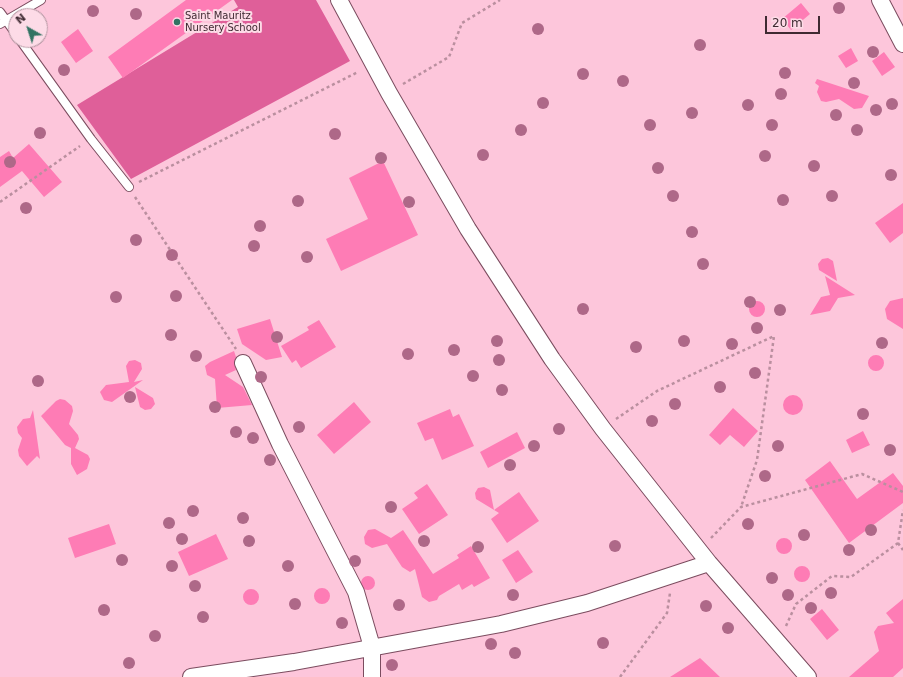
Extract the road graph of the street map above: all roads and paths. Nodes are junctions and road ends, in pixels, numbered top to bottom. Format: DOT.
graph roads {
  1 [pos="40,0"];
  2 [pos="339,0"];
  3 [pos="500,0"];
  4 [pos="880,0"];
  5 [pos="0,12"];
  6 [pos="3,22"];
  7 [pos="903,44"];
  8 [pos="26,48"];
  9 [pos="373,64"];
  10 [pos="389,93"];
  11 [pos="91,139"];
  12 [pos="129,187"];
  13 [pos="0,202"];
  14 [pos="243,363"];
  15 [pos="603,429"];
  16 [pos="903,492"];
  17 [pos="741,507"];
  18 [pos="903,510"];
  19 [pos="898,543"];
  20 [pos="903,550"];
  21 [pos="705,556"];
  22 [pos="674,575"];
  23 [pos="779,643"];
  24 [pos="372,647"];
  25 [pos="191,677"];
  26 [pos="372,677"];
  27 [pos="620,677"];
  28 [pos="808,677"];
  1 -- 6 [label="lane"];
  2 -- 9 [label="street"];
  3 -- 10 [label="path"];
  4 -- 7 [label="street"];
  5 -- 6 [label="lane"];
  8 -- 11 [label="lane"];
  9 -- 10 [label="street"];
  9 -- 12 [label="path"];
  10 -- 15 [label="street"];
  11 -- 12 [label="lane"];
  11 -- 13 [label="path"];
  12 -- 14 [label="path"];
  14 -- 24 [label="street"];
  15 -- 17 [label="path"];
  15 -- 21 [label="street"];
  16 -- 17 [label="path"];
  17 -- 21 [label="path"];
  18 -- 19 [label="path"];
  19 -- 20 [label="path"];
  19 -- 23 [label="path"];
  21 -- 22 [label="street"];
  21 -- 23 [label="street"];
  22 -- 24 [label="street"];
  22 -- 27 [label="path"];
  23 -- 28 [label="street"];
  24 -- 25 [label="street"];
  24 -- 26 [label="street"];
}
